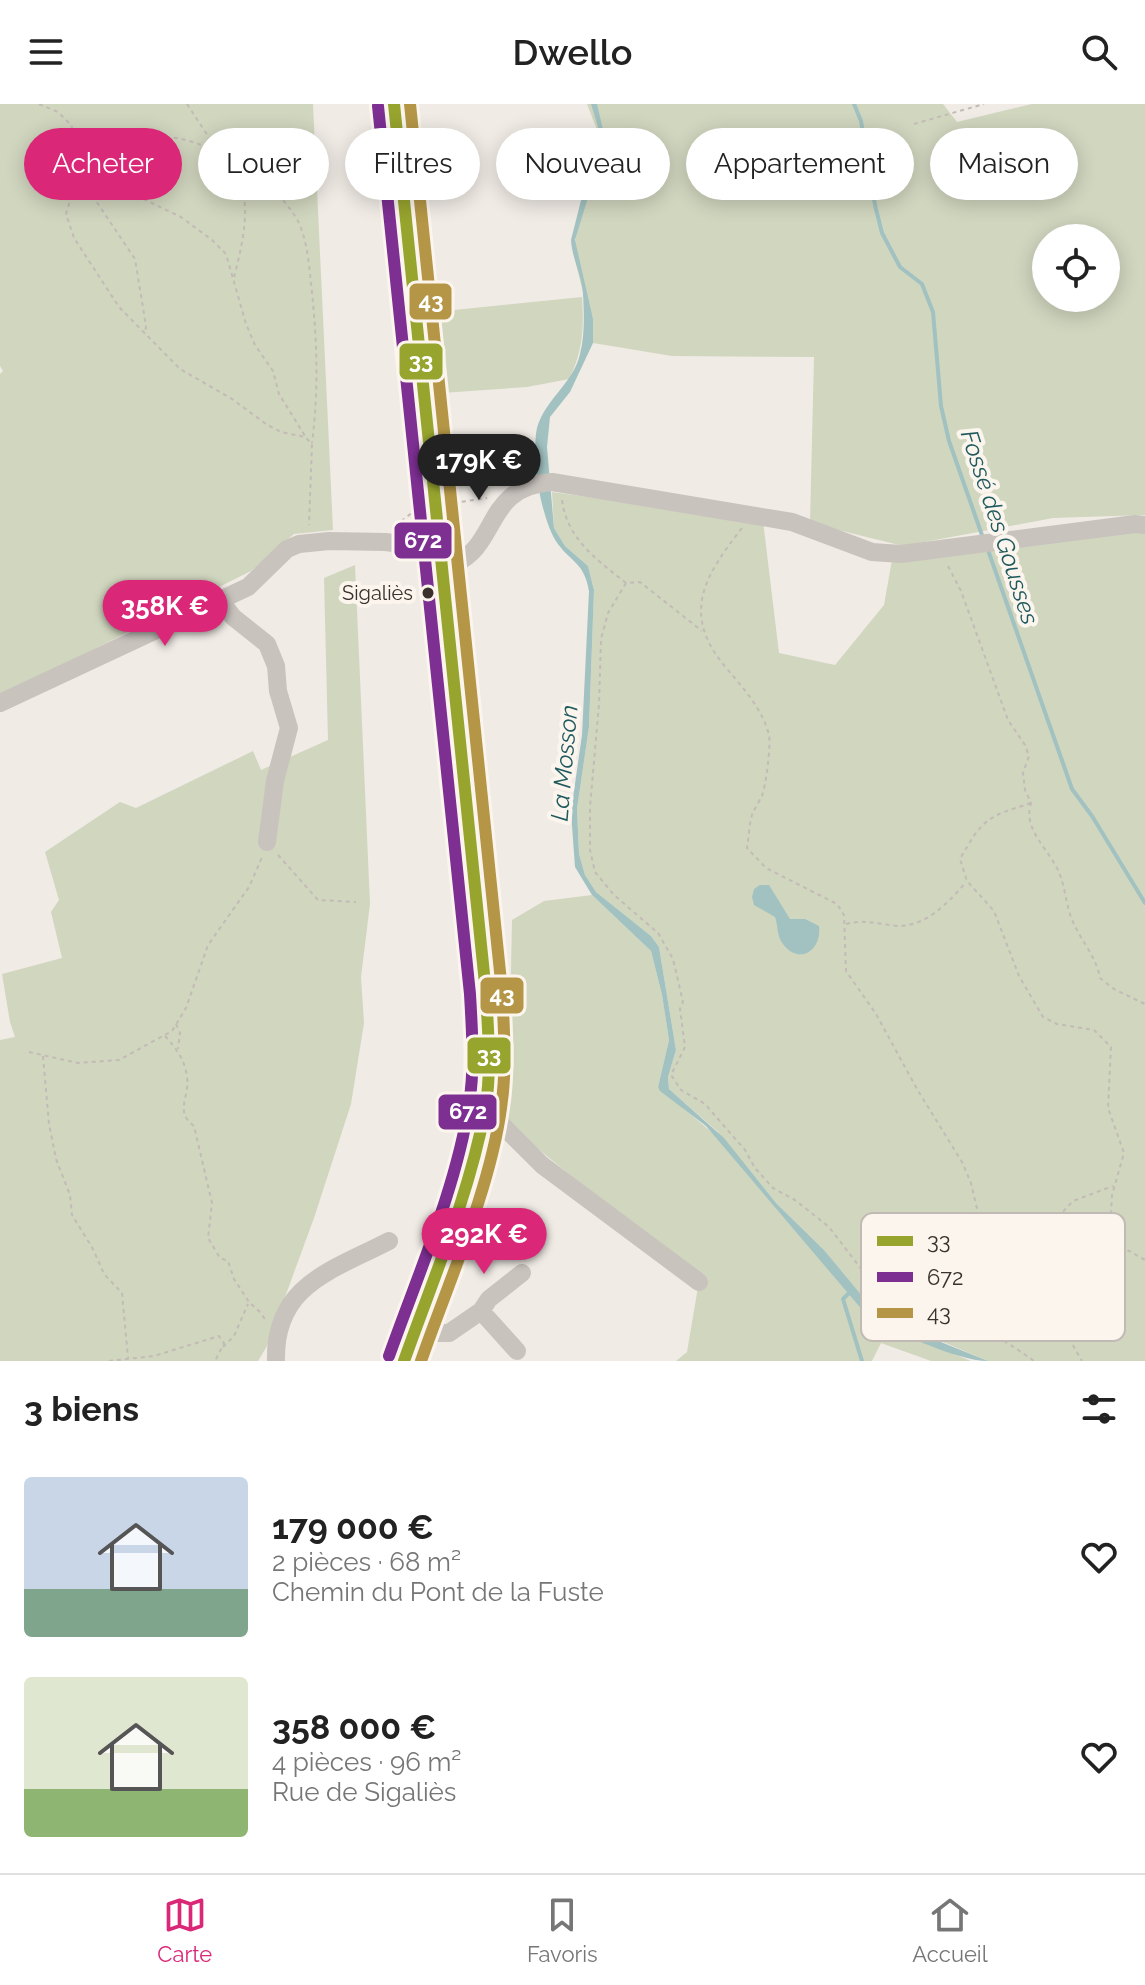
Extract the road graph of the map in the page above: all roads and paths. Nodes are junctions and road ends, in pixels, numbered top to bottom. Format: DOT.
graph roads {
  1 [pos="39,104"];
  2 [pos="187,104"];
  3 [pos="394,104"];
  4 [pos="984,104"];
  5 [pos="914,124"];
  6 [pos="72,128"];
  7 [pos="203,128"];
  8 [pos="71,200"];
  9 [pos="95,200"];
  10 [pos="146,200"];
  11 [pos="242,200"];
  12 [pos="282,200"];
  13 [pos="234,278"];
  14 [pos="145,335"];
  15 [pos="305,437"];
  16 [pos="312,444"];
  17 [pos="549,483"];
  18 [pos="508,497"];
  19 [pos="454,503"];
  20 [pos="423,506"];
  21 [pos="753,515"];
  22 [pos="1145,525"];
  23 [pos="375,541"];
  24 [pos="308,542"];
  25 [pos="945,548"];
  26 [pos="442,574"];
  27 [pos="626,583"];
  28 [pos="220,600"];
  29 [pos="704,633"];
  30 [pos="0,703"];
  31 [pos="1031,803"];
  32 [pos="267,842"];
  33 [pos="967,881"];
  34 [pos="356,902"];
  35 [pos="844,925"];
  36 [pos="1145,1004"];
  37 [pos="176,1024"];
  38 [pos="165,1035"];
  39 [pos="178,1050"];
  40 [pos="29,1052"];
  41 [pos="43,1055"];
  42 [pos="485,1108"];
  43 [pos="1114,1185"];
  44 [pos="978,1213"];
  45 [pos="1062,1213"];
  46 [pos="1112,1213"];
  47 [pos="389,1241"];
  48 [pos="1125,1249"];
  49 [pos="1145,1260"];
  50 [pos="861,1269"];
  51 [pos="522,1273"];
  52 [pos="699,1282"];
  53 [pos="249,1302"];
  54 [pos="481,1311"];
  55 [pos="414,1333"];
  56 [pos="275,1340"];
  57 [pos="1008,1341"];
  58 [pos="1070,1341"];
  59 [pos="222,1348"];
  60 [pos="517,1351"];
  61 [pos="128,1358"];
  62 [pos="109,1361"];
  63 [pos="215,1361"];
  64 [pos="276,1361"];
  65 [pos="404,1361"];
  66 [pos="1034,1361"];
  67 [pos="1082,1361"];
  1 -- 6 [label="path"];
  2 -- 7 [label="path"];
  3 -- 26 [label="main road"];
  4 -- 5 [label="path"];
  8 -- 14 [label="path"];
  9 -- 14 [label="path"];
  10 -- 13 [label="path"];
  11 -- 13 [label="path"];
  12 -- 16 [label="path"];
  13 -- 15 [label="path"];
  14 -- 15 [label="path"];
  15 -- 16 [label="path"];
  16 -- 24 [label="path"];
  17 -- 18 [label="street"];
  17 -- 21 [label="street"];
  17 -- 27 [label="path"];
  18 -- 19 [label="path"];
  18 -- 26 [label="street"];
  20 -- 23 [label="path"];
  21 -- 25 [label="street"];
  21 -- 29 [label="path"];
  22 -- 25 [label="street"];
  23 -- 24 [label="street"];
  23 -- 26 [label="street"];
  24 -- 28 [label="street"];
  25 -- 31 [label="path"];
  26 -- 42 [label="main road"];
  27 -- 29 [label="path"];
  27 -- 50 [label="path"];
  28 -- 30 [label="street"];
  28 -- 32 [label="street"];
  29 -- 35 [label="path"];
  31 -- 33 [label="path"];
  31 -- 36 [label="path"];
  32 -- 34 [label="path"];
  32 -- 37 [label="path"];
  33 -- 35 [label="path"];
  33 -- 43 [label="path"];
  35 -- 44 [label="path"];
  37 -- 38 [label="path"];
  37 -- 39 [label="path"];
  38 -- 39 [label="path"];
  38 -- 41 [label="path"];
  39 -- 53 [label="path"];
  40 -- 41 [label="path"];
  41 -- 61 [label="path"];
  42 -- 52 [label="street"];
  42 -- 55 [label="main road"];
  43 -- 45 [label="path"];
  43 -- 46 [label="path"];
  47 -- 56 [label="street"];
  48 -- 49 [label="path"];
  51 -- 54 [label="street"];
  53 -- 56 [label="path"];
  53 -- 59 [label="path"];
  54 -- 55 [label="street"];
  54 -- 60 [label="street"];
  55 -- 65 [label="main road"];
  56 -- 64 [label="street"];
  57 -- 66 [label="path"];
  58 -- 67 [label="path"];
  59 -- 61 [label="path"];
  59 -- 63 [label="path"];
  61 -- 62 [label="path"];
}
